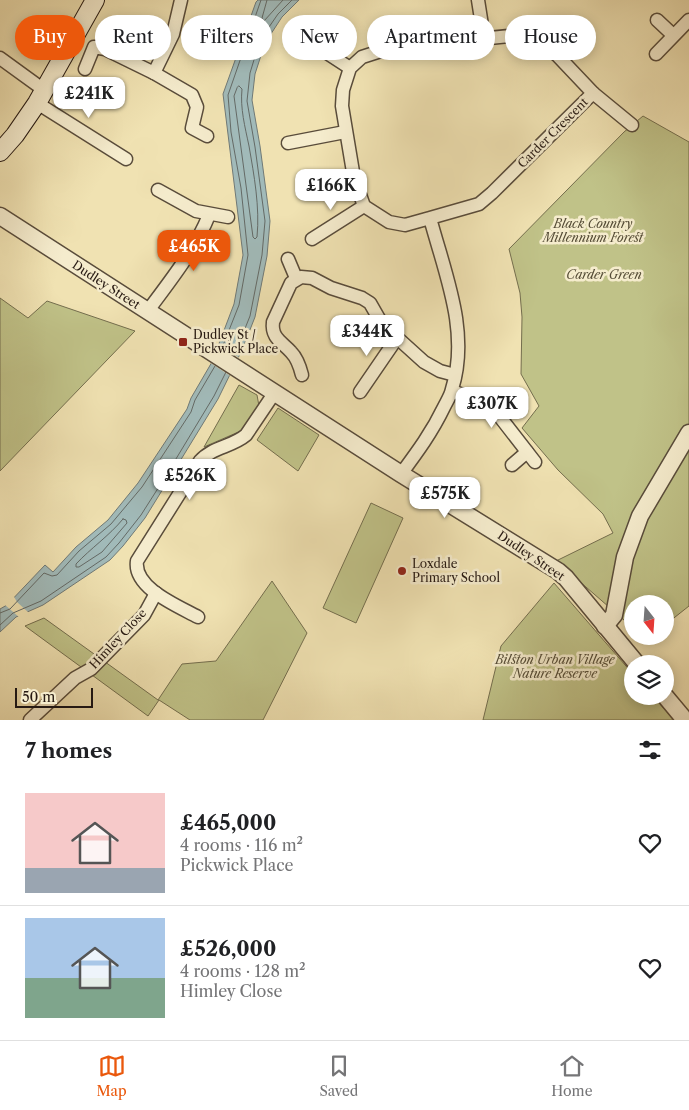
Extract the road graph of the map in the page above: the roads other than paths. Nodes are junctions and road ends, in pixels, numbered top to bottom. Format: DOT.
graph roads {
  1 [pos="94,0"];
  2 [pos="180,0"];
  3 [pos="478,0"];
  4 [pos="480,15"];
  5 [pos="657,20"];
  6 [pos="689,20"];
  7 [pos="673,35"];
  8 [pos="495,37"];
  9 [pos="656,54"];
  10 [pos="367,55"];
  11 [pos="0,58"];
  12 [pos="338,60"];
  13 [pos="350,68"];
  14 [pos="85,69"];
  15 [pos="154,74"];
  16 [pos="593,93"];
  17 [pos="40,97"];
  18 [pos="632,125"];
  19 [pos="345,132"];
  20 [pos="207,136"];
  21 [pos="288,143"];
  22 [pos="0,152"];
  23 [pos="126,159"];
  24 [pos="158,190"];
  25 [pos="364,206"];
  26 [pos="209,214"];
  27 [pos="0,216"];
  28 [pos="228,217"];
  29 [pos="430,218"];
  30 [pos="312,239"];
  31 [pos="288,258"];
  32 [pos="296,278"];
  33 [pos="147,312"];
  34 [pos="397,338"];
  35 [pos="302,374"];
  36 [pos="455,375"];
  37 [pos="452,390"];
  38 [pos="274,392"];
  39 [pos="360,392"];
  40 [pos="689,433"];
  41 [pos="512,465"];
  42 [pos="401,474"];
  43 [pos="156,593"];
  44 [pos="198,617"];
  45 [pos="604,626"];
  46 [pos="629,655"];
  47 [pos="672,705"];
  48 [pos="30,720"];
  49 [pos="685,720"];
  1 -- 17 [label="main road"];
  2 -- 15 [label="street"];
  3 -- 4 [label="street"];
  5 -- 7 [label="street"];
  6 -- 7 [label="street"];
  7 -- 9 [label="street"];
  8 -- 16 [label="street, Carder Crescent"];
  10 -- 13 [label="street, Carder Crescent"];
  11 -- 17 [label="street"];
  12 -- 13 [label="street"];
  13 -- 19 [label="street"];
  14 -- 15 [label="street"];
  15 -- 20 [label="street"];
  16 -- 18 [label="street"];
  16 -- 29 [label="street, Carder Crescent"];
  17 -- 22 [label="main road"];
  17 -- 23 [label="street"];
  19 -- 21 [label="street"];
  19 -- 25 [label="street"];
  24 -- 26 [label="street"];
  25 -- 29 [label="street, Carder Crescent"];
  25 -- 30 [label="street"];
  26 -- 28 [label="street"];
  26 -- 33 [label="street"];
  27 -- 33 [label="street, Dudley Street"];
  29 -- 36 [label="street"];
  31 -- 32 [label="street"];
  32 -- 34 [label="street"];
  32 -- 35 [label="street"];
  33 -- 38 [label="street, Dudley Street"];
  34 -- 36 [label="street"];
  34 -- 39 [label="street"];
  36 -- 37 [label="street"];
  37 -- 41 [label="street"];
  37 -- 42 [label="street"];
  38 -- 42 [label="street, Dudley Street"];
  38 -- 43 [label="street"];
  40 -- 45 [label="street"];
  42 -- 45 [label="street, Dudley Street"];
  43 -- 44 [label="street"];
  43 -- 48 [label="street, Himley Close"];
  45 -- 46 [label="street, Dudley Street"];
  47 -- 49 [label="street"];
}
